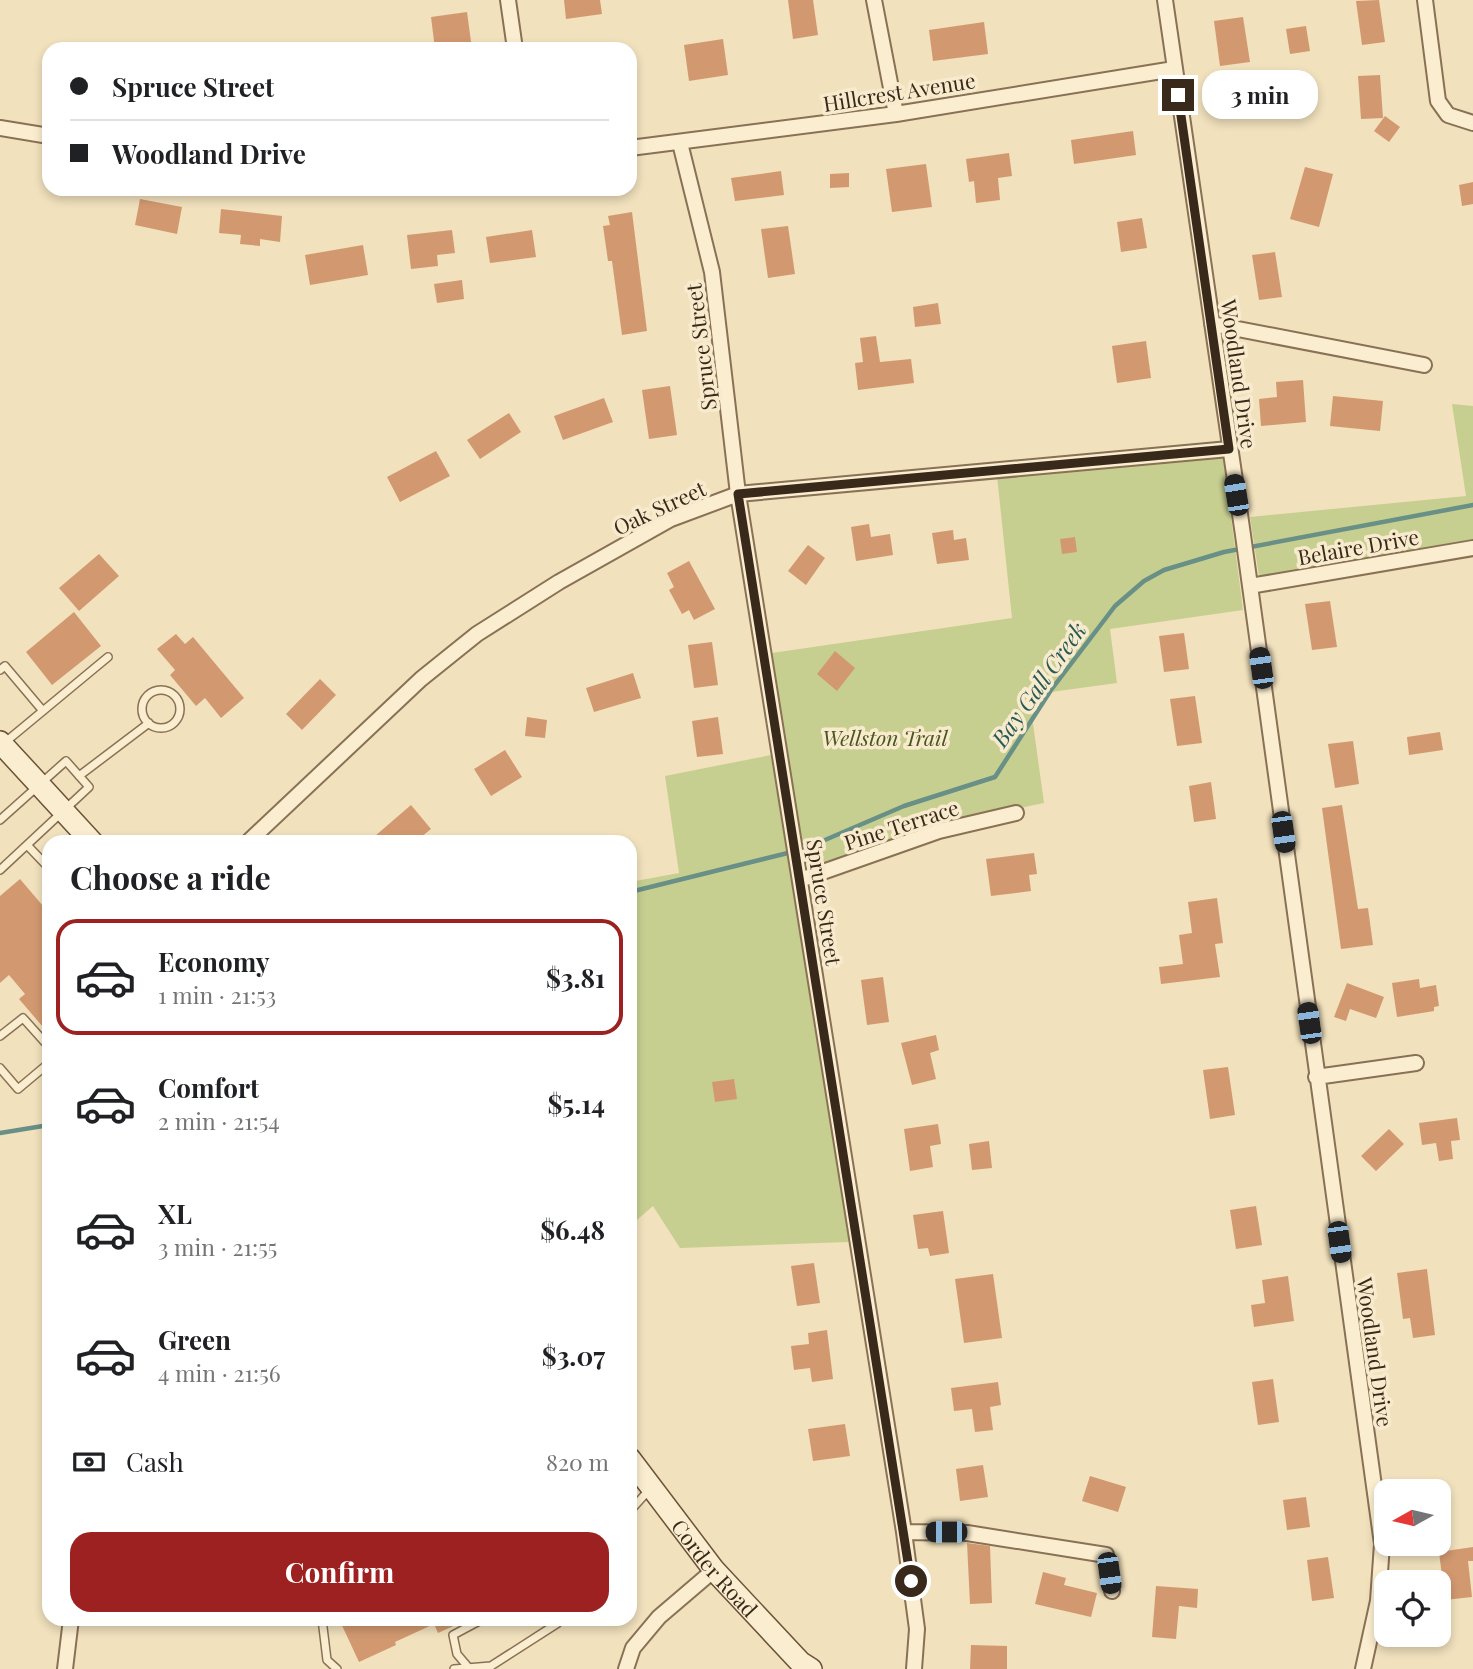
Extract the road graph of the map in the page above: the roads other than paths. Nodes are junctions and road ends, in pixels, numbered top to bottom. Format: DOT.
graph roads {
  1 [pos="508,0"];
  2 [pos="874,0"];
  3 [pos="1165,0"];
  4 [pos="1425,0"];
  5 [pos="514,42"];
  6 [pos="1174,69"];
  7 [pos="896,114"];
  8 [pos="1473,122"];
  9 [pos="0,128"];
  10 [pos="42,135"];
  11 [pos="680,143"];
  12 [pos="637,147"];
  13 [pos="1213,324"];
  14 [pos="1424,365"];
  15 [pos="1229,449"];
  16 [pos="738,494"];
  17 [pos="1473,548"];
  18 [pos="1250,586"];
  19 [pos="108,657"];
  20 [pos="0,670"];
  21 [pos="43,711"];
  22 [pos="149,723"];
  23 [pos="1,743"];
  24 [pos="79,776"];
  25 [pos="40,785"];
  26 [pos="64,812"];
  27 [pos="1016,813"];
  28 [pos="0,820"];
  29 [pos="85,835"];
  30 [pos="255,835"];
  31 [pos="27,845"];
  32 [pos="42,861"];
  33 [pos="0,870"];
  34 [pos="799,876"];
  35 [pos="0,1036"];
  36 [pos="42,1039"];
  37 [pos="1416,1063"];
  38 [pos="0,1068"];
  39 [pos="42,1069"];
  40 [pos="1316,1077"];
  41 [pos="637,1468"];
  42 [pos="652,1487"];
  43 [pos="637,1503"];
  44 [pos="904,1532"];
  45 [pos="714,1570"];
  46 [pos="1112,1591"];
  47 [pos="70,1626"];
  48 [pos="323,1626"];
  49 [pos="470,1626"];
  50 [pos="553,1626"];
  51 [pos="468,1667"];
  52 [pos="65,1669"];
  53 [pos="337,1669"];
  54 [pos="454,1669"];
  55 [pos="626,1669"];
  56 [pos="811,1669"];
  57 [pos="914,1669"];
  58 [pos="1363,1669"];
  1 -- 5 [label="street"];
  2 -- 7 [label="street"];
  3 -- 6 [label="street, Woodland Drive"];
  4 -- 8 [label="street"];
  6 -- 7 [label="street, Hillcrest Avenue"];
  6 -- 13 [label="street, Woodland Drive"];
  7 -- 11 [label="street, Hillcrest Avenue"];
  9 -- 10 [label="street"];
  11 -- 12 [label="street, Hillcrest Avenue"];
  11 -- 16 [label="street, Spruce Street"];
  13 -- 14 [label="street"];
  13 -- 15 [label="street, Woodland Drive"];
  15 -- 16 [label="street, Oak Street"];
  15 -- 18 [label="street, Woodland Drive"];
  16 -- 30 [label="street, Oak Street"];
  16 -- 34 [label="street, Spruce Street"];
  17 -- 18 [label="street, Belaire Drive"];
  18 -- 40 [label="street, Woodland Drive"];
  19 -- 21 [label="lane"];
  20 -- 21 [label="lane"];
  21 -- 23 [label="lane"];
  22 -- 22 [label="lane"];
  22 -- 24 [label="lane"];
  23 -- 25 [label="street"];
  24 -- 25 [label="lane"];
  24 -- 26 [label="lane"];
  25 -- 26 [label="street"];
  25 -- 28 [label="lane"];
  26 -- 29 [label="street"];
  26 -- 31 [label="lane"];
  27 -- 34 [label="street, Pine Terrace"];
  31 -- 32 [label="lane"];
  31 -- 33 [label="lane"];
  34 -- 44 [label="street, Spruce Street"];
  35 -- 36 [label="lane"];
  37 -- 40 [label="street"];
  38 -- 39 [label="lane"];
  40 -- 58 [label="street, Woodland Drive"];
  41 -- 42 [label="street, Corder Road"];
  42 -- 43 [label="lane"];
  42 -- 45 [label="street, Corder Road"];
  44 -- 46 [label="street"];
  44 -- 57 [label="street, Spruce Street"];
  45 -- 55 [label="street"];
  45 -- 56 [label="street, Corder Road"];
  47 -- 52 [label="street"];
  48 -- 53 [label="lane"];
  49 -- 51 [label="lane"];
  50 -- 51 [label="lane"];
  51 -- 54 [label="lane"];
}
